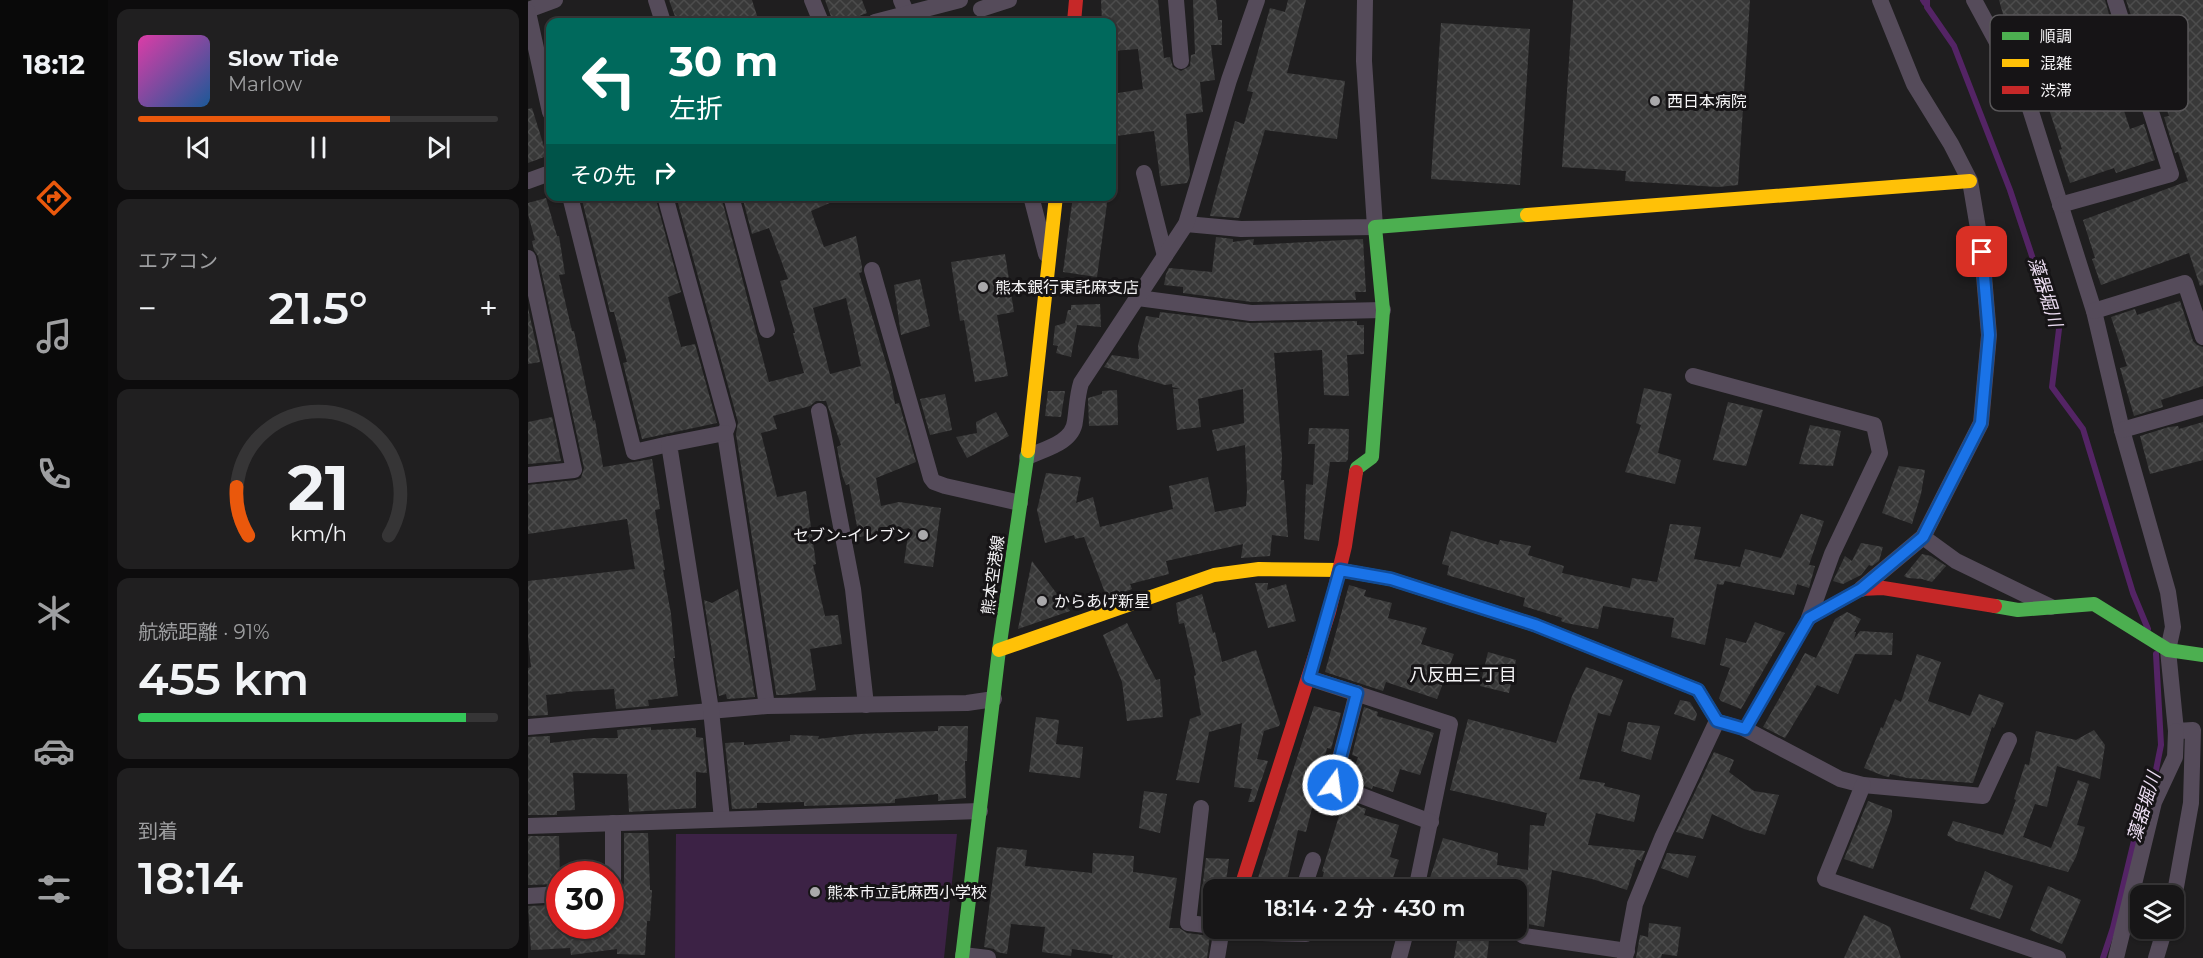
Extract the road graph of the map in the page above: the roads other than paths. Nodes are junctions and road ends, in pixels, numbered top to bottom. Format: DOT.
graph roads {
  1 [pos="555,0"];
  2 [pos="656,0"];
  3 [pos="812,0"];
  4 [pos="960,0"];
  5 [pos="1009,0"];
  6 [pos="1076,0"];
  7 [pos="1176,0"];
  8 [pos="1257,0"];
  9 [pos="1365,0"];
  10 [pos="1880,0"];
  11 [pos="1974,0"];
  12 [pos="2115,0"];
  13 [pos="904,7"];
  14 [pos="528,11"];
  15 [pos="980,11"];
  16 [pos="2120,15"];
  17 [pos="662,18"];
  18 [pos="819,18"];
  19 [pos="883,18"];
  20 [pos="1074,18"];
  21 [pos="1990,30"];
  22 [pos="1181,61"];
  23 [pos="546,94"];
  24 [pos="2031,111"];
  25 [pos="2150,111"];
  26 [pos="1144,173"];
  27 [pos="546,174"];
  28 [pos="528,181"];
  29 [pos="1970,181"];
  30 [pos="571,201"];
  31 [pos="666,201"];
  32 [pos="732,201"];
  33 [pos="1032,201"];
  34 [pos="1055,201"];
  35 [pos="2060,205"];
  36 [pos="1186,224"];
  37 [pos="1375,227"];
  38 [pos="1165,256"];
  39 [pos="528,258"];
  40 [pos="1049,263"];
  41 [pos="872,270"];
  42 [pos="1138,298"];
  43 [pos="1383,310"];
  44 [pos="2094,311"];
  45 [pos="767,330"];
  46 [pos="2203,337"];
  47 [pos="1693,376"];
  48 [pos="2203,407"];
  49 [pos="819,411"];
  50 [pos="2122,430"];
  51 [pos="725,433"];
  52 [pos="669,444"];
  53 [pos="1027,457"];
  54 [pos="528,475"];
  55 [pos="1020,503"];
  56 [pos="1923,537"];
  57 [pos="1340,570"];
  58 [pos="1861,589"];
  59 [pos="2052,607"];
  60 [pos="1809,618"];
  61 [pos="999,650"];
  62 [pos="2168,650"];
  63 [pos="2203,655"];
  64 [pos="1309,678"];
  65 [pos="1357,693"];
  66 [pos="994,699"];
  67 [pos="866,705"];
  68 [pos="767,706"];
  69 [pos="711,710"];
  70 [pos="1717,721"];
  71 [pos="528,727"];
  72 [pos="1745,729"];
  73 [pos="2176,731"];
  74 [pos="2009,740"];
  75 [pos="1863,785"];
  76 [pos="1201,808"];
  77 [pos="980,811"];
  78 [pos="722,819"];
  79 [pos="1431,822"];
  80 [pos="613,823"];
  81 [pos="528,826"];
  82 [pos="1313,860"];
  83 [pos="613,861"];
  84 [pos="1243,879"];
  85 [pos="1307,879"];
  86 [pos="1418,879"];
  87 [pos="2176,885"];
  88 [pos="546,895"];
  89 [pos="528,896"];
  90 [pos="1203,926"];
  91 [pos="1527,937"];
  92 [pos="1218,939"];
  93 [pos="1404,939"];
  94 [pos="2162,939"];
  95 [pos="1626,954"];
  96 [pos="963,956"];
  97 [pos="988,958"];
  98 [pos="1217,958"];
  99 [pos="1399,958"];
  100 [pos="2058,958"];
  101 [pos="2116,958"];
  102 [pos="2156,958"];
  1 -- 14 [label="street"];
  2 -- 17 [label="street"];
  3 -- 18 [label="street"];
  4 -- 13 [label="street"];
  5 -- 15 [label="street"];
  6 -- 20 [label="street"];
  7 -- 22 [label="street"];
  8 -- 36 [label="street"];
  9 -- 37 [label="street"];
  10 -- 29 [label="street"];
  11 -- 21 [label="street"];
  12 -- 16 [label="street"];
  13 -- 19 [label="street"];
  14 -- 23 [label="street"];
  24 -- 35 [label="street"];
  25 -- 35 [label="street"];
  26 -- 38 [label="street"];
  27 -- 28 [label="street"];
  29 -- 37 [label="street"];
  29 -- 56 [label="street"];
  30 -- 52 [label="street"];
  31 -- 51 [label="street"];
  32 -- 45 [label="street"];
  33 -- 40 [label="street"];
  34 -- 40 [label="street, 熊本空港線"];
  35 -- 44 [label="street"];
  36 -- 37 [label="street"];
  36 -- 38 [label="street"];
  37 -- 43 [label="street"];
  38 -- 42 [label="street"];
  39 -- 54 [label="street"];
  40 -- 53 [label="street, 熊本空港線"];
  41 -- 55 [label="street"];
  42 -- 43 [label="street"];
  42 -- 53 [label="street"];
  43 -- 57 [label="street"];
  44 -- 46 [label="street"];
  44 -- 50 [label="street"];
  47 -- 60 [label="street"];
  48 -- 50 [label="street"];
  49 -- 67 [label="street"];
  50 -- 62 [label="street"];
  51 -- 52 [label="street"];
  51 -- 68 [label="street"];
  52 -- 69 [label="street"];
  53 -- 55 [label="street, 熊本空港線"];
  55 -- 61 [label="street, 熊本空港線"];
  56 -- 58 [label="street"];
  56 -- 59 [label="street"];
  57 -- 61 [label="street"];
  57 -- 64 [label="street"];
  57 -- 70 [label="street"];
  58 -- 59 [label="street"];
  58 -- 60 [label="street"];
  59 -- 62 [label="street"];
  60 -- 72 [label="street"];
  61 -- 66 [label="street, 熊本空港線"];
  62 -- 63 [label="street"];
  62 -- 73 [label="street"];
  64 -- 65 [label="street"];
  64 -- 84 [label="street"];
  65 -- 79 [label="street"];
  65 -- 79 [label="street"];
  66 -- 67 [label="street"];
  66 -- 77 [label="street, 熊本空港線"];
  67 -- 68 [label="street"];
  68 -- 69 [label="street"];
  69 -- 71 [label="street"];
  69 -- 78 [label="street"];
  70 -- 72 [label="street"];
  70 -- 95 [label="street"];
  72 -- 75 [label="street"];
  73 -- 87 [label="street"];
  73 -- 101 [label="street"];
  74 -- 75 [label="street"];
  75 -- 100 [label="street"];
  76 -- 90 [label="street"];
  77 -- 78 [label="street"];
  77 -- 96 [label="street, 熊本空港線"];
  78 -- 80 [label="street"];
  79 -- 86 [label="street"];
  80 -- 81 [label="street"];
  80 -- 83 [label="street"];
  82 -- 85 [label="street"];
  88 -- 89 [label="street"];
  91 -- 95 [label="street"];
  92 -- 98 [label="street"];
  93 -- 99 [label="street"];
  94 -- 102 [label="street"];
  96 -- 97 [label="street"];
}
